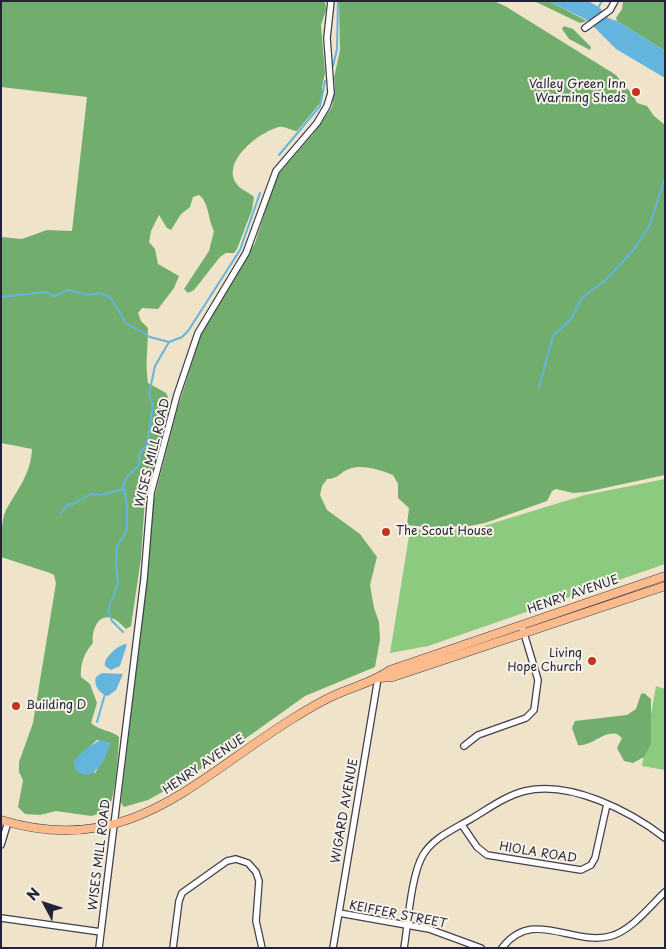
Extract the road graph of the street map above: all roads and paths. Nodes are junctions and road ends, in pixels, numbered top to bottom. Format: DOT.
graph roads {
  1 [pos="331,1"];
  2 [pos="616,1"];
  3 [pos="585,28"];
  4 [pos="665,576"];
  5 [pos="665,586"];
  6 [pos="522,625"];
  7 [pos="525,634"];
  8 [pos="378,678"];
  9 [pos="464,746"];
  10 [pos="607,804"];
  11 [pos="5,821"];
  12 [pos="115,824"];
  13 [pos="462,824"];
  14 [pos="665,829"];
  15 [pos="662,836"];
  16 [pos="1,845"];
  17 [pos="665,892"];
  18 [pos="339,913"];
  19 [pos="1,918"];
  20 [pos="407,925"];
  21 [pos="101,932"];
  22 [pos="99,948"];
  23 [pos="174,948"];
  24 [pos="262,948"];
  25 [pos="333,948"];
  26 [pos="404,948"];
  27 [pos="481,948"];
  28 [pos="502,948"];
  1 -- 12 [label="street, WISES MILL ROAD"];
  2 -- 3 [label="street"];
  4 -- 6 [label="main road, HENRY AVENUE"];
  5 -- 7 [label="main road, HENRY AVENUE"];
  6 -- 7 [label="street"];
  6 -- 8 [label="main road, HENRY AVENUE"];
  7 -- 8 [label="main road, HENRY AVENUE"];
  7 -- 9 [label="street"];
  8 -- 12 [label="main road, HENRY AVENUE"];
  8 -- 18 [label="street, WIGARD AVENUE"];
  10 -- 13 [label="street"];
  10 -- 13 [label="street, HIOLA ROAD"];
  10 -- 15 [label="street"];
  11 -- 12 [label="main road, HENRY AVENUE"];
  11 -- 16 [label="street"];
  12 -- 21 [label="street, WISES MILL ROAD"];
  13 -- 20 [label="street"];
  14 -- 15 [label="street"];
  17 -- 28 [label="street"];
  18 -- 20 [label="street, KEIFFER STREET"];
  18 -- 25 [label="street, WIGARD AVENUE"];
  19 -- 21 [label="street"];
  20 -- 26 [label="street"];
  20 -- 27 [label="street, KEIFFER STREET"];
  21 -- 22 [label="street, WISES MILL ROAD"];
  23 -- 24 [label="street"];
}
